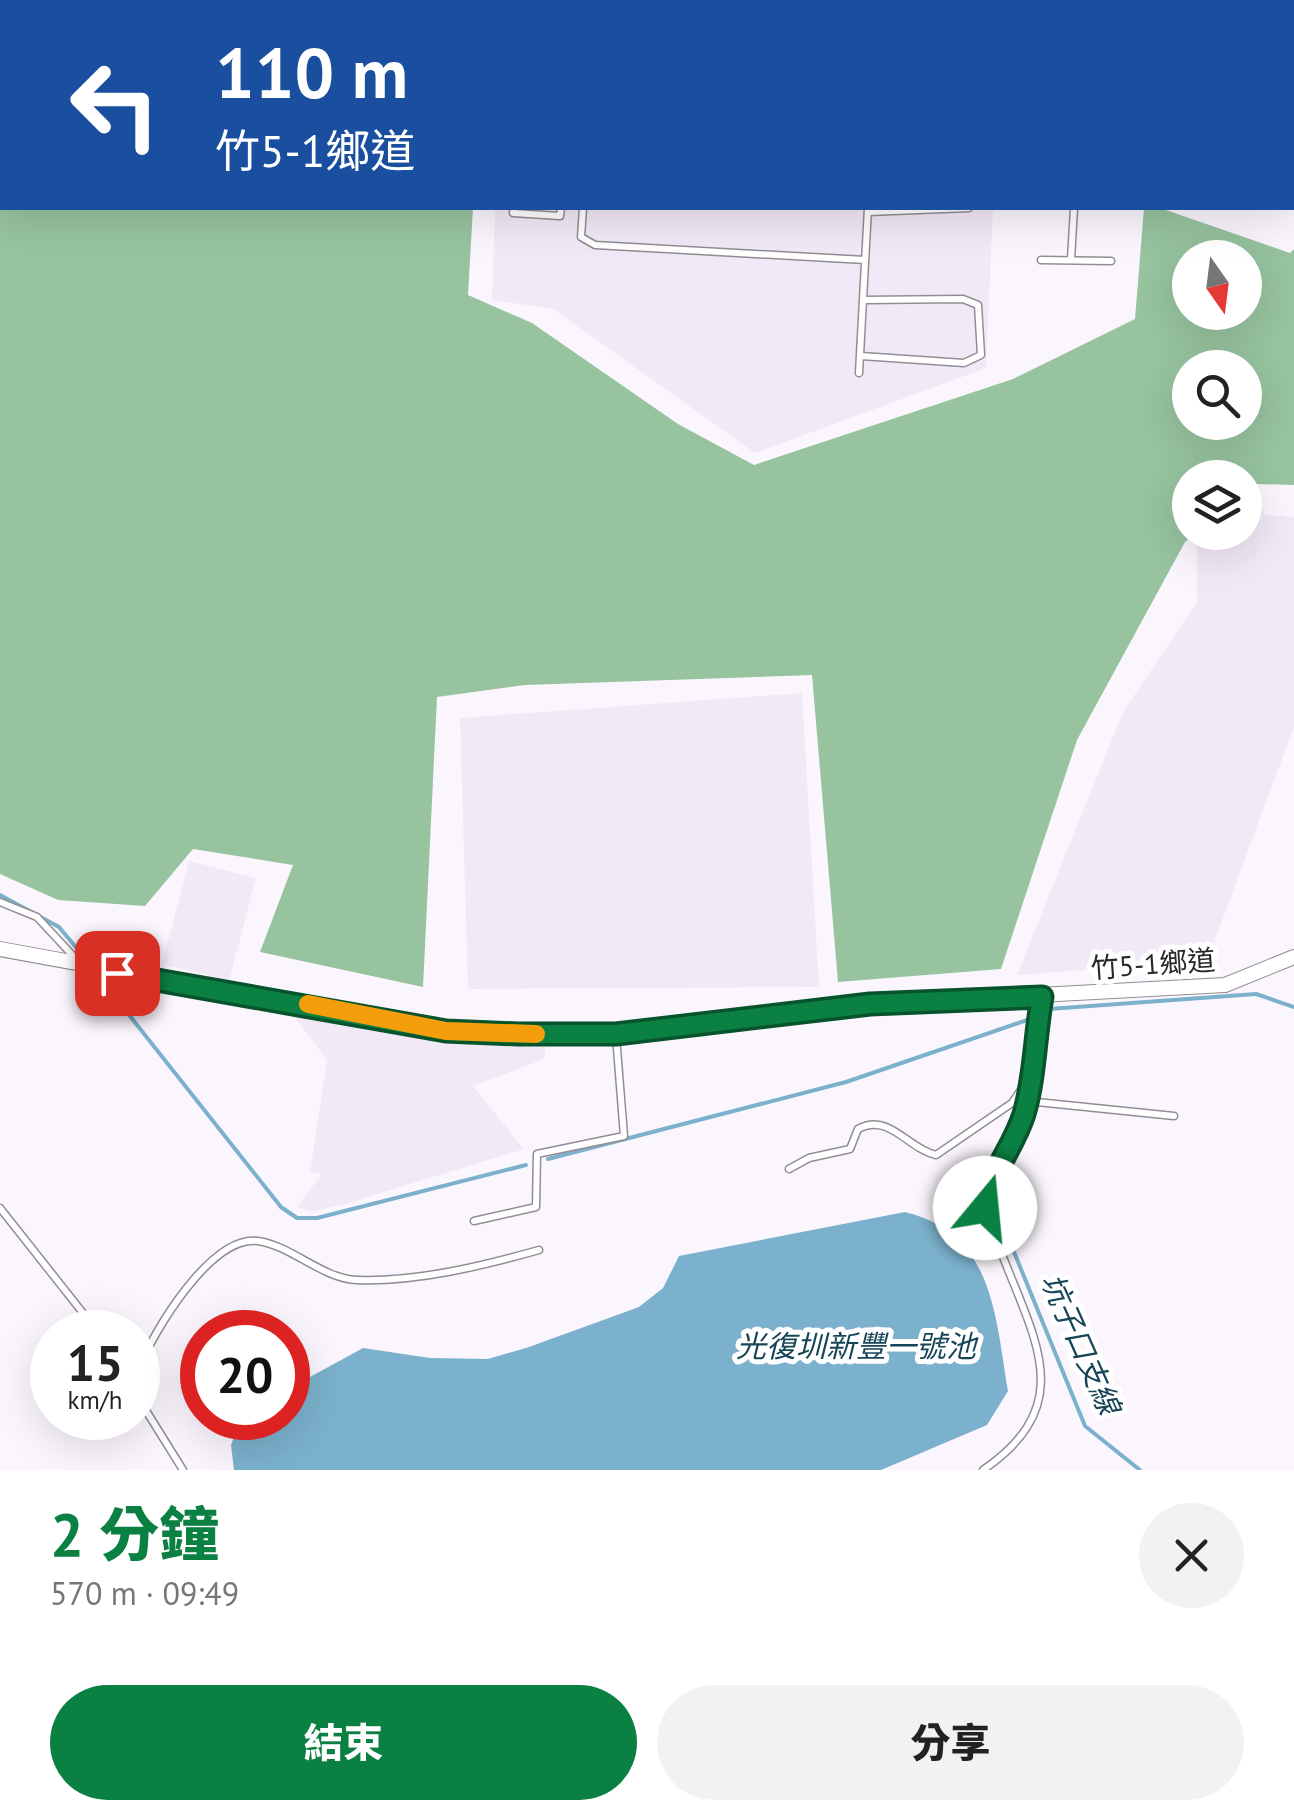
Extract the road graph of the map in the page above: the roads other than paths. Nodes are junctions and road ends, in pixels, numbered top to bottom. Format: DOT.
graph roads {
  1 [pos="514,210"];
  2 [pos="560,210"];
  3 [pos="584,210"];
  4 [pos="868,210"];
  5 [pos="1074,210"];
  6 [pos="865,260"];
  7 [pos="1041,260"];
  8 [pos="1071,260"];
  9 [pos="1111,261"];
  10 [pos="865,300"];
  11 [pos="861,356"];
  12 [pos="859,373"];
  13 [pos="0,902"];
  14 [pos="0,949"];
  15 [pos="1294,957"];
  16 [pos="84,968"];
  17 [pos="1042,997"];
  18 [pos="616,1034"];
  19 [pos="1030,1077"];
  20 [pos="1027,1101"];
  21 [pos="1174,1116"];
  22 [pos="789,1168"];
  23 [pos="0,1208"];
  24 [pos="474,1221"];
  25 [pos="538,1250"];
  26 [pos="81,1310"];
  27 [pos="160,1323"];
  28 [pos="160,1433"];
  29 [pos="183,1470"];
  30 [pos="983,1470"];
  1 -- 2 [label="lane"];
  3 -- 6 [label="lane"];
  4 -- 6 [label="lane"];
  5 -- 8 [label="lane"];
  6 -- 10 [label="lane"];
  7 -- 8 [label="lane"];
  8 -- 9 [label="lane"];
  10 -- 11 [label="lane"];
  10 -- 11 [label="lane"];
  11 -- 12 [label="lane"];
  13 -- 16 [label="lane"];
  14 -- 16 [label="street, 竹5-1鄉道"];
  15 -- 17 [label="street, 竹5-1鄉道"];
  16 -- 18 [label="street, 竹5-1鄉道"];
  17 -- 18 [label="street, 竹5-1鄉道"];
  17 -- 19 [label="lane"];
  18 -- 24 [label="lane"];
  19 -- 20 [label="lane"];
  19 -- 22 [label="lane"];
  20 -- 21 [label="lane"];
  20 -- 30 [label="lane"];
  23 -- 26 [label="lane"];
  25 -- 27 [label="lane"];
  28 -- 29 [label="lane"];
}
